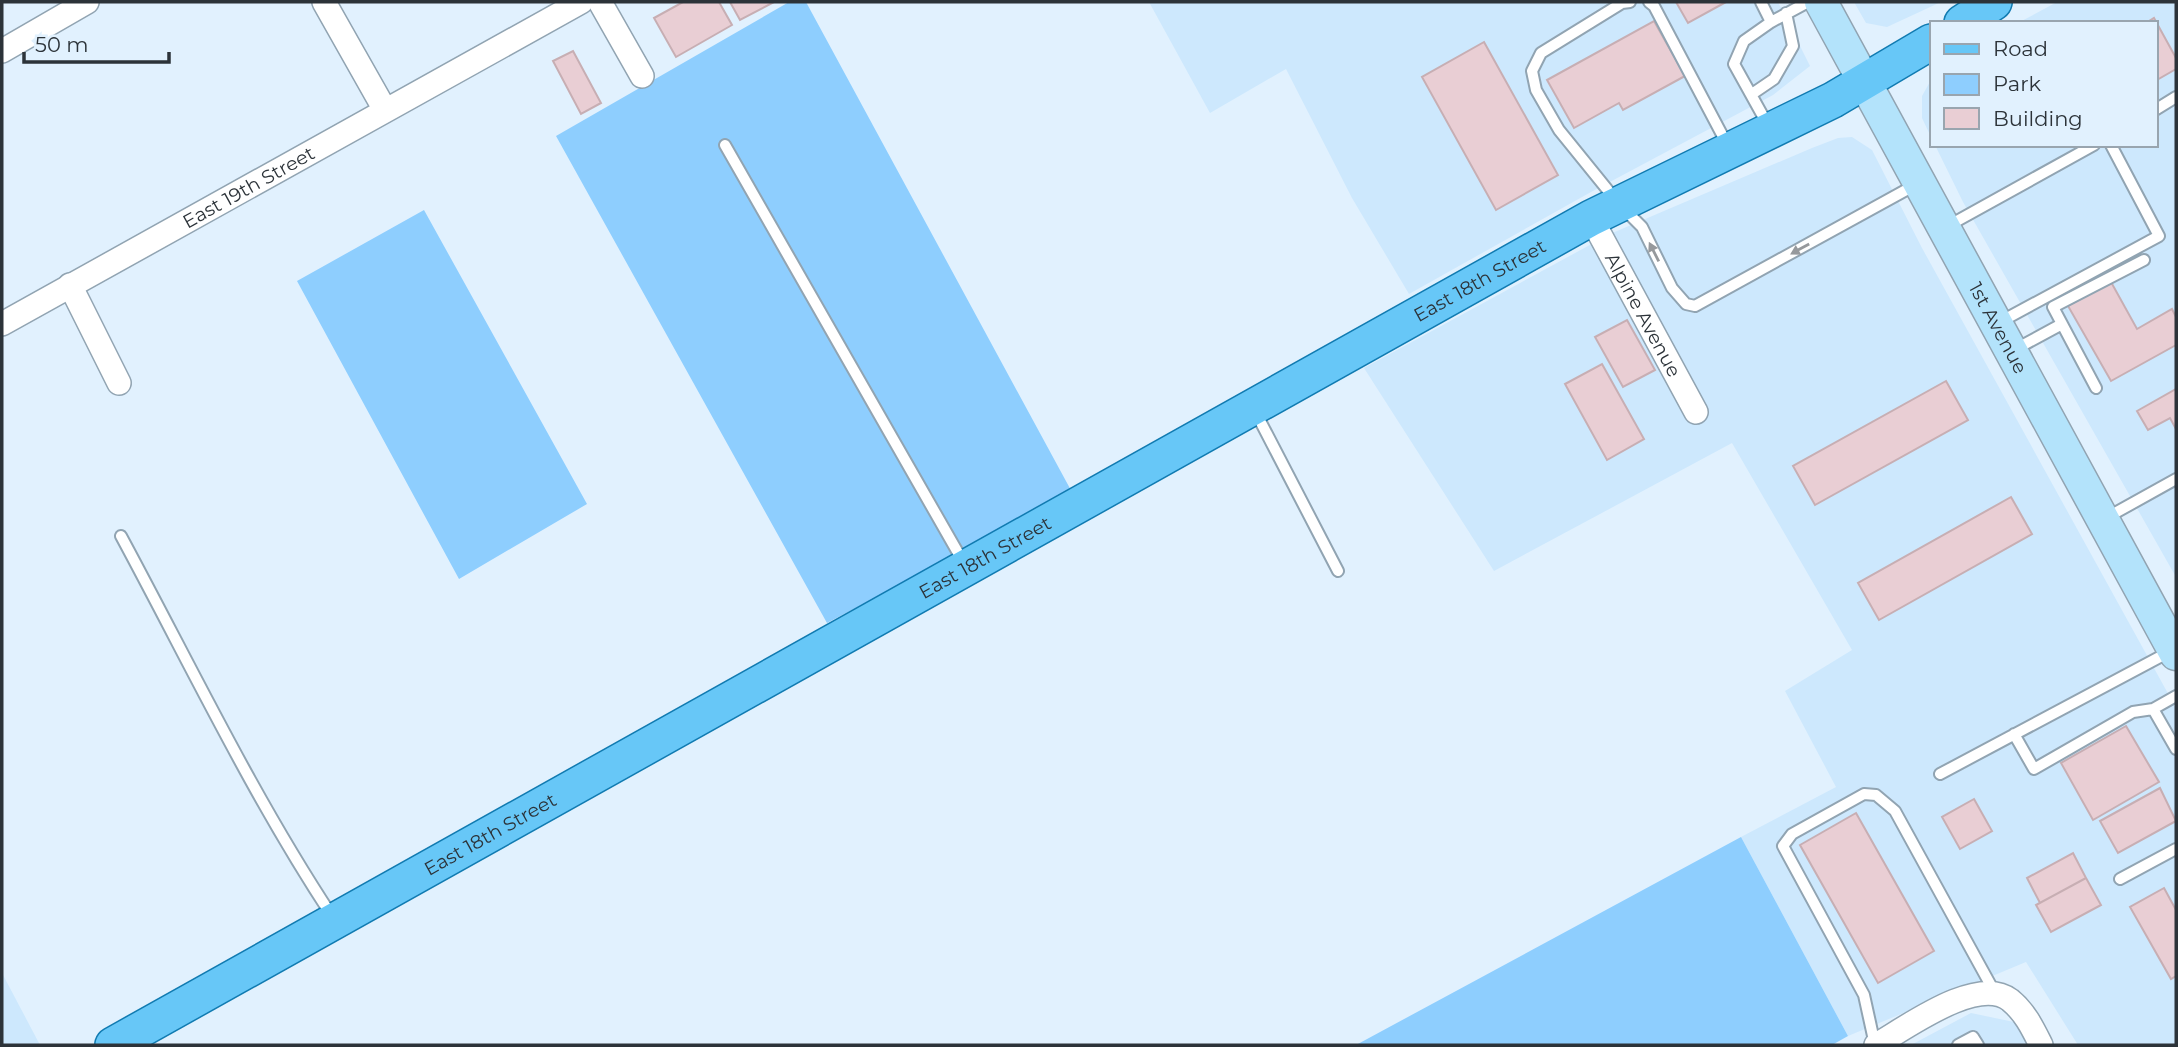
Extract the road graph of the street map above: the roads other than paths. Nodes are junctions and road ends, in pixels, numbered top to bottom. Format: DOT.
graph roads {
  1 [pos="87,2"];
  2 [pos="324,2"];
  3 [pos="581,2"];
  4 [pos="600,2"];
  5 [pos="1630,2"];
  6 [pos="1649,2"];
  7 [pos="1761,2"];
  8 [pos="1808,2"];
  9 [pos="1821,2"];
  10 [pos="1994,2"];
  11 [pos="1786,13"];
  12 [pos="1961,19"];
  13 [pos="1771,22"];
  14 [pos="1930,43"];
  15 [pos="2,51"];
  16 [pos="642,76"];
  17 [pos="1865,83"];
  18 [pos="1752,94"];
  19 [pos="2176,97"];
  20 [pos="2157,109"];
  21 [pos="385,110"];
  22 [pos="1771,132"];
  23 [pos="725,145"];
  24 [pos="2090,147"];
  25 [pos="2111,147"];
  26 [pos="1731,151"];
  27 [pos="1918,184"];
  28 [pos="1605,211"];
  29 [pos="1943,229"];
  30 [pos="2144,260"];
  31 [pos="70,285"];
  32 [pos="2,324"];
  33 [pos="1996,324"];
  34 [pos="2062,324"];
  35 [pos="2011,352"];
  36 [pos="119,383"];
  37 [pos="2096,388"];
  38 [pos="1253,407"];
  39 [pos="1696,412"];
  40 [pos="2176,478"];
  41 [pos="2103,519"];
  42 [pos="121,536"];
  43 [pos="966,568"];
  44 [pos="1338,571"];
  45 [pos="2175,652"];
  46 [pos="2176,696"];
  47 [pos="2153,709"];
  48 [pos="2014,734"];
  49 [pos="2176,749"];
  50 [pos="1940,774"];
  51 [pos="2176,849"];
  52 [pos="2120,879"];
  53 [pos="335,921"];
  54 [pos="1996,994"];
  55 [pos="113,1045"];
  56 [pos="1875,1045"];
  57 [pos="1958,1045"];
  58 [pos="1978,1045"];
  59 [pos="2041,1045"];
  1 -- 15 [label="street"];
  2 -- 21 [label="street"];
  3 -- 21 [label="street, East 19th Street"];
  4 -- 16 [label="street"];
  5 -- 28 [label="lane"];
  6 -- 26 [label="lane"];
  7 -- 13 [label="lane"];
  8 -- 11 [label="lane"];
  9 -- 17 [label="main road, 1st Avenue"];
  10 -- 12 [label="main road"];
  11 -- 13 [label="lane"];
  11 -- 18 [label="lane"];
  13 -- 18 [label="lane"];
  14 -- 17 [label="main road, East 18th Street"];
  17 -- 22 [label="main road, East 18th Street"];
  17 -- 27 [label="main road, 1st Avenue"];
  18 -- 22 [label="lane"];
  19 -- 20 [label="lane"];
  21 -- 31 [label="street, East 19th Street"];
  22 -- 26 [label="main road, East 18th Street"];
  23 -- 43 [label="lane"];
  24 -- 29 [label="lane"];
  25 -- 33 [label="lane"];
  26 -- 28 [label="main road, East 18th Street"];
  27 -- 28 [label="lane, one-way"];
  27 -- 29 [label="main road, 1st Avenue"];
  28 -- 38 [label="main road, East 18th Street"];
  28 -- 39 [label="street, Alpine Avenue"];
  29 -- 33 [label="main road, 1st Avenue"];
  30 -- 34 [label="lane"];
  31 -- 32 [label="street, East 19th Street"];
  31 -- 36 [label="street"];
  33 -- 35 [label="main road, 1st Avenue"];
  34 -- 35 [label="lane"];
  34 -- 37 [label="lane"];
  35 -- 41 [label="main road, 1st Avenue"];
  38 -- 43 [label="main road, East 18th Street"];
  38 -- 44 [label="lane"];
  40 -- 41 [label="lane"];
  41 -- 45 [label="main road, 1st Avenue"];
  42 -- 53 [label="lane"];
  43 -- 53 [label="main road, East 18th Street"];
  45 -- 48 [label="lane"];
  46 -- 47 [label="lane"];
  47 -- 48 [label="lane"];
  47 -- 49 [label="lane"];
  48 -- 50 [label="lane"];
  51 -- 52 [label="lane"];
  53 -- 55 [label="main road, East 18th Street"];
  54 -- 56 [label="street"];
  54 -- 56 [label="lane"];
  54 -- 59 [label="street"];
  57 -- 58 [label="lane"];
}
